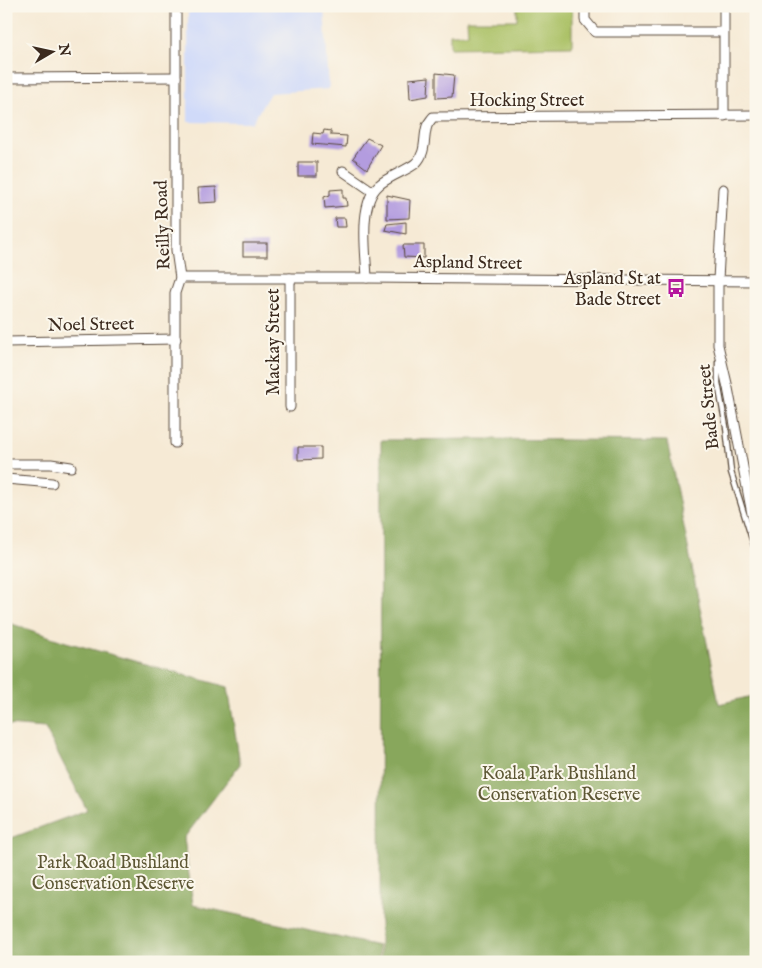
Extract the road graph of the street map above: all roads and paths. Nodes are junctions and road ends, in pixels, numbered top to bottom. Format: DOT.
graph roads {
  1 [pos="176,6"];
  2 [pos="585,6"];
  3 [pos="724,6"];
  4 [pos="723,32"];
  5 [pos="176,77"];
  6 [pos="6,78"];
  7 [pos="756,115"];
  8 [pos="724,116"];
  9 [pos="343,171"];
  10 [pos="723,189"];
  11 [pos="372,191"];
  12 [pos="180,278"];
  13 [pos="290,278"];
  14 [pos="367,278"];
  15 [pos="718,280"];
  16 [pos="756,281"];
  17 [pos="176,339"];
  18 [pos="6,342"];
  19 [pos="718,346"];
  20 [pos="290,407"];
  21 [pos="175,442"];
  22 [pos="6,464"];
  23 [pos="71,467"];
  24 [pos="6,479"];
  25 [pos="52,484"];
  26 [pos="756,535"];
  27 [pos="756,552"];
  1 -- 5 [label="street, Reilly Road"];
  2 -- 4 [label="street"];
  3 -- 4 [label="street"];
  4 -- 8 [label="street"];
  5 -- 6 [label="street"];
  5 -- 12 [label="street, Reilly Road"];
  7 -- 8 [label="street"];
  8 -- 11 [label="street, Hocking Street"];
  9 -- 11 [label="street"];
  10 -- 15 [label="street, Bade Street"];
  11 -- 14 [label="street"];
  12 -- 13 [label="street, Aspland Street"];
  12 -- 17 [label="street, Reilly Road"];
  13 -- 14 [label="street, Aspland Street"];
  13 -- 20 [label="street, Mackay Street"];
  14 -- 15 [label="street, Aspland Street"];
  15 -- 16 [label="street, Aspland Street"];
  15 -- 19 [label="street, Bade Street"];
  17 -- 18 [label="street, Noel Street"];
  17 -- 21 [label="street, Reilly Road"];
  19 -- 26 [label="street, Bade Street"];
  19 -- 27 [label="lane, Bade Street"];
  22 -- 23 [label="street"];
  24 -- 25 [label="street"];
}
